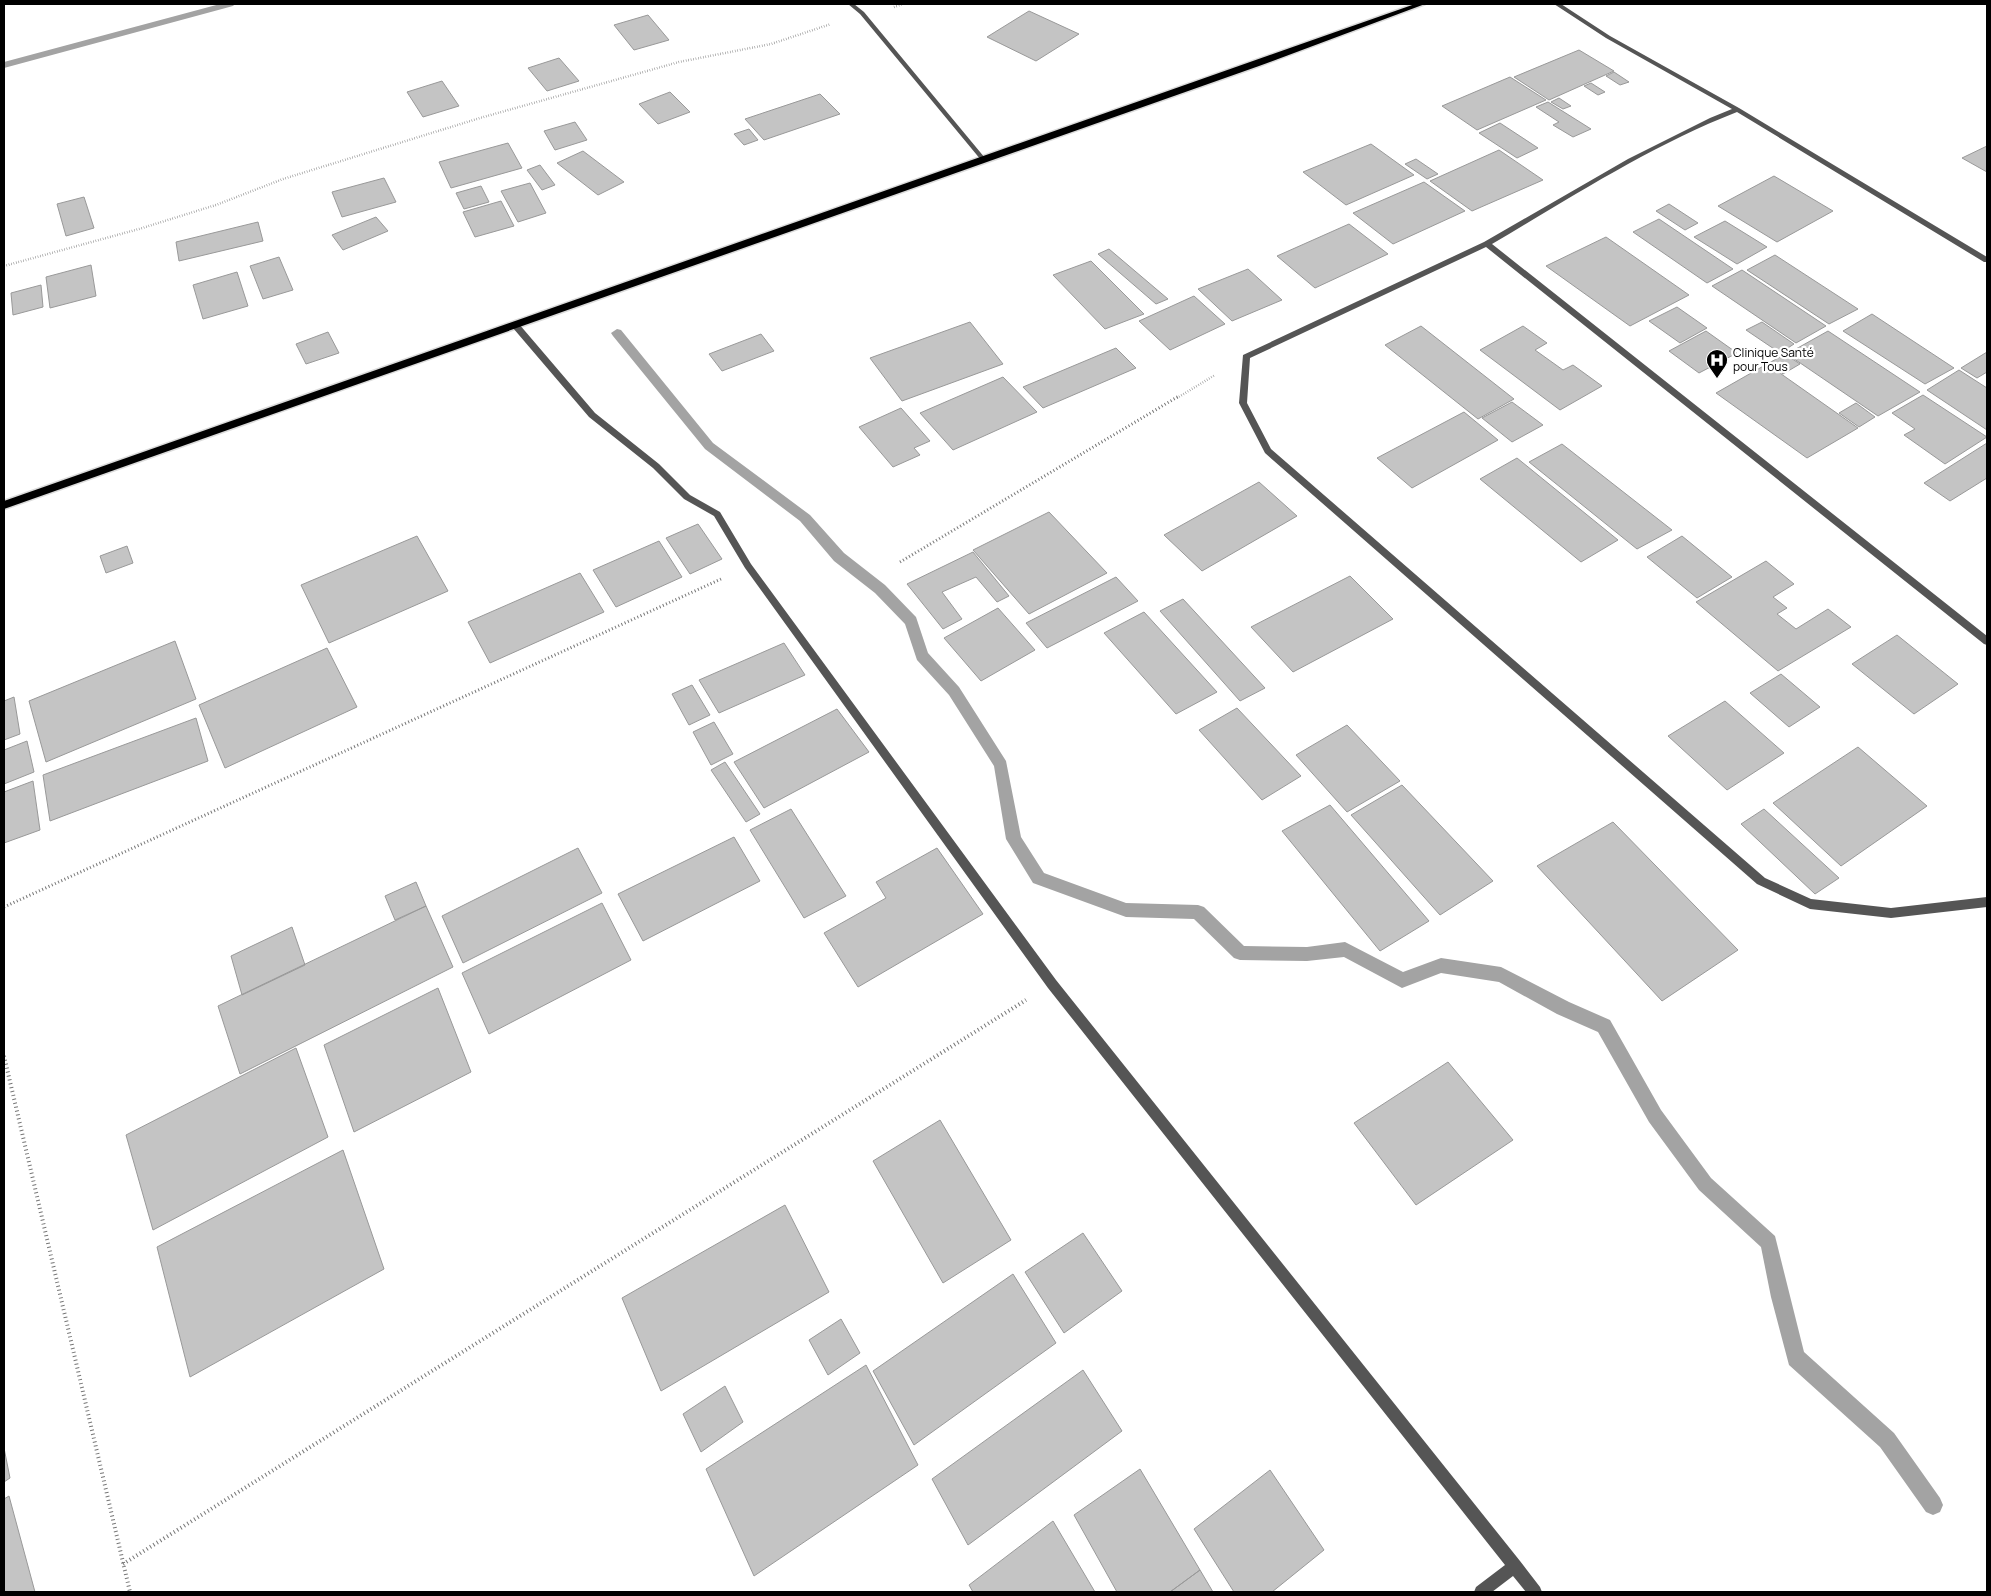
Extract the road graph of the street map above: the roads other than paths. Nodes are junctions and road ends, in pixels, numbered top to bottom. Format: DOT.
graph roads {
  1 [pos="851,4"];
  2 [pos="1421,4"];
  3 [pos="1557,4"];
  4 [pos="1737,109"];
  5 [pos="983,159"];
  6 [pos="1487,244"];
  7 [pos="1987,260"];
  8 [pos="516,326"];
  9 [pos="4,505"];
  10 [pos="1987,641"];
  11 [pos="1987,902"];
  12 [pos="1515,1566"];
  13 [pos="1481,1592"];
  14 [pos="1535,1592"];
  1 -- 5 [label="street"];
  2 -- 5 [label="main road"];
  3 -- 4 [label="street"];
  4 -- 6 [label="street"];
  4 -- 7 [label="street"];
  5 -- 8 [label="main road"];
  6 -- 10 [label="street"];
  6 -- 11 [label="street"];
  8 -- 9 [label="main road"];
  8 -- 12 [label="street"];
  12 -- 13 [label="street"];
  12 -- 14 [label="street"];
}
